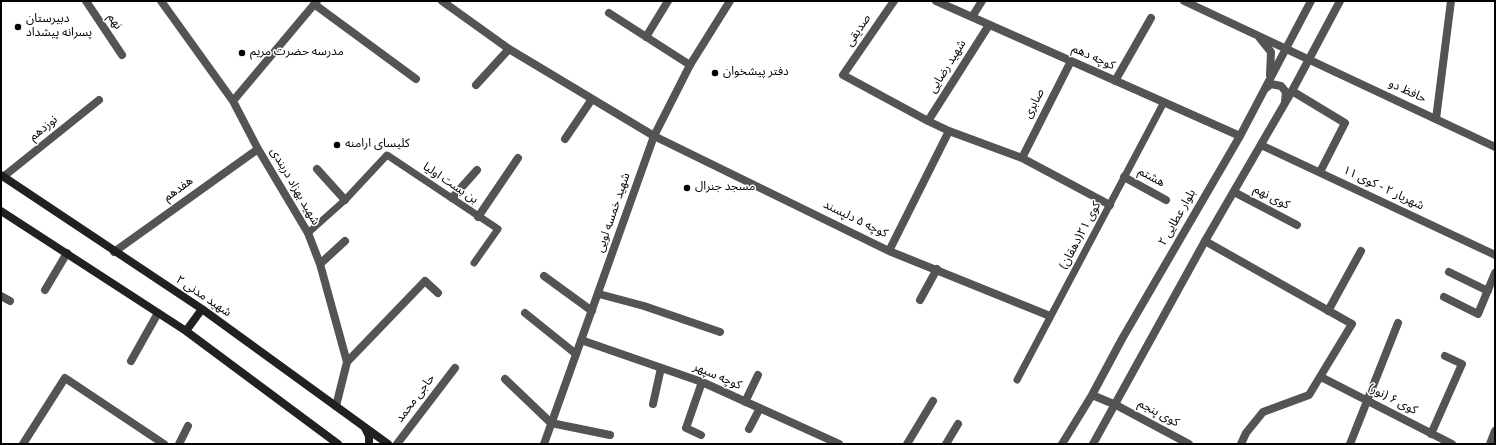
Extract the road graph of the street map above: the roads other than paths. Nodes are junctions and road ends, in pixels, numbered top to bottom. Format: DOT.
graph roads {
  1 [pos="86,1"];
  2 [pos="161,1"];
  3 [pos="442,1"];
  4 [pos="668,1"];
  5 [pos="730,1"];
  6 [pos="894,1"];
  7 [pos="936,1"];
  8 [pos="982,1"];
  9 [pos="1184,1"];
  10 [pos="1312,1"];
  11 [pos="1340,1"];
  12 [pos="1451,1"];
  13 [pos="316,2"];
  14 [pos="609,13"];
  15 [pos="972,17"];
  16 [pos="1151,18"];
  17 [pos="989,25"];
  18 [pos="1257,35"];
  19 [pos="646,37"];
  20 [pos="509,48"];
  21 [pos="1285,49"];
  22 [pos="122,55"];
  23 [pos="1308,60"];
  24 [pos="1071,61"];
  25 [pos="690,65"];
  26 [pos="416,79"];
  27 [pos="1269,80"];
  28 [pos="1115,81"];
  29 [pos="476,85"];
  30 [pos="1265,89"];
  31 [pos="1292,92"];
  32 [pos="592,99"];
  33 [pos="99,100"];
  34 [pos="233,101"];
  35 [pos="1164,102"];
  36 [pos="1284,105"];
  37 [pos="1436,119"];
  38 [pos="928,121"];
  39 [pos="949,131"];
  40 [pos="654,136"];
  41 [pos="1240,136"];
  42 [pos="565,139"];
  43 [pos="1262,144"];
  44 [pos="1495,146"];
  45 [pos="258,148"];
  46 [pos="518,158"];
  47 [pos="1022,158"];
  48 [pos="317,169"];
  49 [pos="476,170"];
  50 [pos="1320,172"];
  51 [pos="2,176"];
  52 [pos="1124,177"];
  53 [pos="1234,192"];
  54 [pos="452,198"];
  55 [pos="345,200"];
  56 [pos="1166,200"];
  57 [pos="1110,205"];
  58 [pos="1,212"];
  59 [pos="478,216"];
  60 [pos="1297,225"];
  61 [pos="308,233"];
  62 [pos="345,241"];
  63 [pos="1205,241"];
  64 [pos="890,251"];
  65 [pos="1361,251"];
  66 [pos="114,252"];
  67 [pos="67,253"];
  68 [pos="1495,254"];
  69 [pos="474,263"];
  70 [pos="320,264"];
  71 [pos="937,269"];
  72 [pos="1449,272"];
  73 [pos="1495,273"];
  74 [pos="544,276"];
  75 [pos="45,290"];
  76 [pos="1488,291"];
  77 [pos="438,293"];
  78 [pos="598,294"];
  79 [pos="1,296"];
  80 [pos="1444,297"];
  81 [pos="920,300"];
  82 [pos="10,301"];
  83 [pos="202,309"];
  84 [pos="592,311"];
  85 [pos="1328,311"];
  86 [pos="158,313"];
  87 [pos="525,313"];
  88 [pos="1050,316"];
  89 [pos="1398,323"];
  90 [pos="186,331"];
  91 [pos="720,332"];
  92 [pos="581,340"];
  93 [pos="576,354"];
  94 [pos="1445,356"];
  95 [pos="131,361"];
  96 [pos="347,362"];
  97 [pos="455,368"];
  98 [pos="661,368"];
  99 [pos="758,375"];
  100 [pos="1321,377"];
  101 [pos="506,379"];
  102 [pos="1016,380"];
  103 [pos="702,382"];
  104 [pos="1092,395"];
  105 [pos="1366,400"];
  106 [pos="933,401"];
  107 [pos="745,402"];
  108 [pos="653,404"];
  109 [pos="1116,404"];
  110 [pos="336,406"];
  111 [pos="760,408"];
  112 [pos="551,423"];
  113 [pos="958,424"];
  114 [pos="188,426"];
  115 [pos="365,428"];
  116 [pos="749,429"];
  117 [pos="1495,431"];
  118 [pos="1431,434"];
  119 [pos="610,435"];
  120 [pos="701,435"];
  121 [pos="23,444"];
  122 [pos="164,444"];
  123 [pos="179,444"];
  124 [pos="338,444"];
  125 [pos="369,444"];
  126 [pos="388,444"];
  127 [pos="397,444"];
  128 [pos="544,444"];
  129 [pos="839,444"];
  130 [pos="907,444"];
  131 [pos="946,444"];
  132 [pos="1062,444"];
  133 [pos="1093,444"];
  134 [pos="1189,444"];
  135 [pos="1241,444"];
  136 [pos="1350,444"];
  137 [pos="1452,444"];
  138 [pos="1490,444"];
  1 -- 22 [label="street, نهم"];
  2 -- 34 [label="street, شهید بهزاد دربندی"];
  3 -- 20 [label="street, کوچه ۵ دلپسند"];
  4 -- 19 [label="street"];
  5 -- 25 [label="street, شهید خمسه لویی"];
  6 -- 38 [label="street, صدیقی"];
  7 -- 15 [label="street, کوچه دهم"];
  8 -- 15 [label="street"];
  9 -- 18 [label="street"];
  10 -- 21 [label="street, بلوار عطایی ۲"];
  11 -- 23 [label="street"];
  12 -- 37 [label="street"];
  13 -- 26 [label="street"];
  13 -- 34 [label="street"];
  14 -- 19 [label="street"];
  15 -- 17 [label="street, کوچه دهم"];
  16 -- 28 [label="street"];
  17 -- 24 [label="street, کوچه دهم"];
  17 -- 38 [label="street, شهید رضایی"];
  18 -- 21 [label="street"];
  18 -- 27 [label="street"];
  19 -- 25 [label="street"];
  20 -- 29 [label="street"];
  20 -- 32 [label="street, کوچه ۵ دلپسند"];
  21 -- 23 [label="street, حافظ دو"];
  21 -- 27 [label="street, بلوار عطایی ۲"];
  23 -- 31 [label="street"];
  23 -- 37 [label="street, حافظ دو"];
  24 -- 28 [label="street, کوچه دهم"];
  24 -- 47 [label="street, صابری"];
  25 -- 40 [label="street, شهید خمسه لویی"];
  27 -- 30 [label="street, بلوار عطایی ۲"];
  28 -- 35 [label="street, کوچه دهم"];
  30 -- 36 [label="street"];
  30 -- 41 [label="street, بلوار عطایی ۲"];
  31 -- 36 [label="street"];
  31 -- 50 [label="street"];
  32 -- 40 [label="street, کوچه ۵ دلپسند"];
  32 -- 42 [label="street"];
  33 -- 51 [label="street, نوزدهم"];
  34 -- 45 [label="street, شهید بهزاد دربندی"];
  35 -- 41 [label="street, کوچه دهم"];
  35 -- 52 [label="lane, کوی ۲۱(دهقان)"];
  36 -- 43 [label="street"];
  37 -- 44 [label="street, حافظ دو"];
  38 -- 39 [label="street"];
  39 -- 47 [label="street"];
  39 -- 64 [label="street"];
  40 -- 64 [label="street, کوچه ۵ دلپسند"];
  40 -- 78 [label="street, شهید خمسه لویی"];
  41 -- 104 [label="street, بلوار عطایی ۲"];
  43 -- 50 [label="street, شهریار ۲ - کوی ۱۱"];
  43 -- 53 [label="street"];
  45 -- 61 [label="street, شهید بهزاد دربندی"];
  45 -- 66 [label="street, هفدهم"];
  46 -- 59 [label="street"];
  47 -- 57 [label="street"];
  48 -- 55 [label="street"];
  49 -- 54 [label="street"];
  50 -- 68 [label="street, شهریار ۲ - کوی ۱۱"];
  51 -- 66 [label="main road, شهید مدنی ۲"];
  52 -- 56 [label="street, هشتم"];
  52 -- 57 [label="lane, کوی ۲۱(دهقان)"];
  53 -- 60 [label="street, کوی نهم"];
  53 -- 63 [label="street"];
  54 -- 55 [label="lane, بن بست اولیا"];
  54 -- 59 [label="lane, بن بست اولیا"];
  55 -- 61 [label="lane, بن بست اولیا"];
  57 -- 88 [label="lane, کوی ۲۱(دهقان)"];
  58 -- 67 [label="main road"];
  59 -- 69 [label="lane, بن بست اولیا"];
  61 -- 70 [label="street, شهید بهزاد دربندی"];
  62 -- 70 [label="street"];
  63 -- 85 [label="street"];
  63 -- 109 [label="street"];
  64 -- 71 [label="street, کوچه ۵ دلپسند"];
  65 -- 85 [label="street"];
  66 -- 83 [label="main road, شهید مدنی ۲"];
  67 -- 75 [label="street"];
  67 -- 86 [label="main road"];
  70 -- 96 [label="street, شهید بهزاد دربندی"];
  71 -- 81 [label="street"];
  71 -- 88 [label="street, کوچه ۵ دلپسند"];
  72 -- 76 [label="street"];
  73 -- 76 [label="street"];
  74 -- 84 [label="street"];
  76 -- 80 [label="street"];
  77 -- 96 [label="street"];
  78 -- 84 [label="street, شهید خمسه لویی"];
  78 -- 91 [label="street"];
  79 -- 82 [label="street"];
  83 -- 90 [label="main road"];
  83 -- 110 [label="main road, شهید مدنی ۲"];
  84 -- 92 [label="street, شهید خمسه لویی"];
  85 -- 100 [label="street"];
  86 -- 90 [label="main road"];
  86 -- 95 [label="street"];
  87 -- 93 [label="street"];
  88 -- 102 [label="lane, کوی ۲۱(دهقان)"];
  89 -- 105 [label="street"];
  90 -- 124 [label="main road"];
  92 -- 93 [label="street, شهید خمسه لویی"];
  92 -- 98 [label="street, کوچه سپهر"];
  93 -- 112 [label="street, شهید خمسه لویی"];
  94 -- 118 [label="street"];
  96 -- 110 [label="street, شهید بهزاد دربندی"];
  97 -- 127 [label="street, حاجی محمد"];
  98 -- 103 [label="street, کوچه سپهر"];
  98 -- 108 [label="street"];
  99 -- 107 [label="street"];
  100 -- 105 [label="street, کوی ۶ (نور)"];
  100 -- 135 [label="street"];
  101 -- 112 [label="street"];
  103 -- 107 [label="street, کوچه سپهر"];
  103 -- 120 [label="street"];
  104 -- 109 [label="street, کوی پنجم"];
  104 -- 132 [label="street, بلوار عطایی ۲"];
  105 -- 118 [label="street, کوی ۶ (نور)"];
  105 -- 136 [label="street"];
  106 -- 130 [label="street"];
  107 -- 111 [label="street, کوچه سپهر"];
  109 -- 133 [label="street"];
  109 -- 134 [label="street, کوی پنجم"];
  110 -- 115 [label="main road, شهید مدنی ۲"];
  111 -- 116 [label="street"];
  111 -- 129 [label="street, کوچه سپهر"];
  112 -- 119 [label="street"];
  112 -- 128 [label="street, شهید خمسه لویی"];
  113 -- 131 [label="street"];
  114 -- 123 [label="street"];
  115 -- 125 [label="main road"];
  115 -- 126 [label="main road, شهید مدنی ۲"];
  117 -- 138 [label="street"];
  118 -- 137 [label="street, کوی ۶ (نور)"];
  121 -- 122 [label="street"];
}
